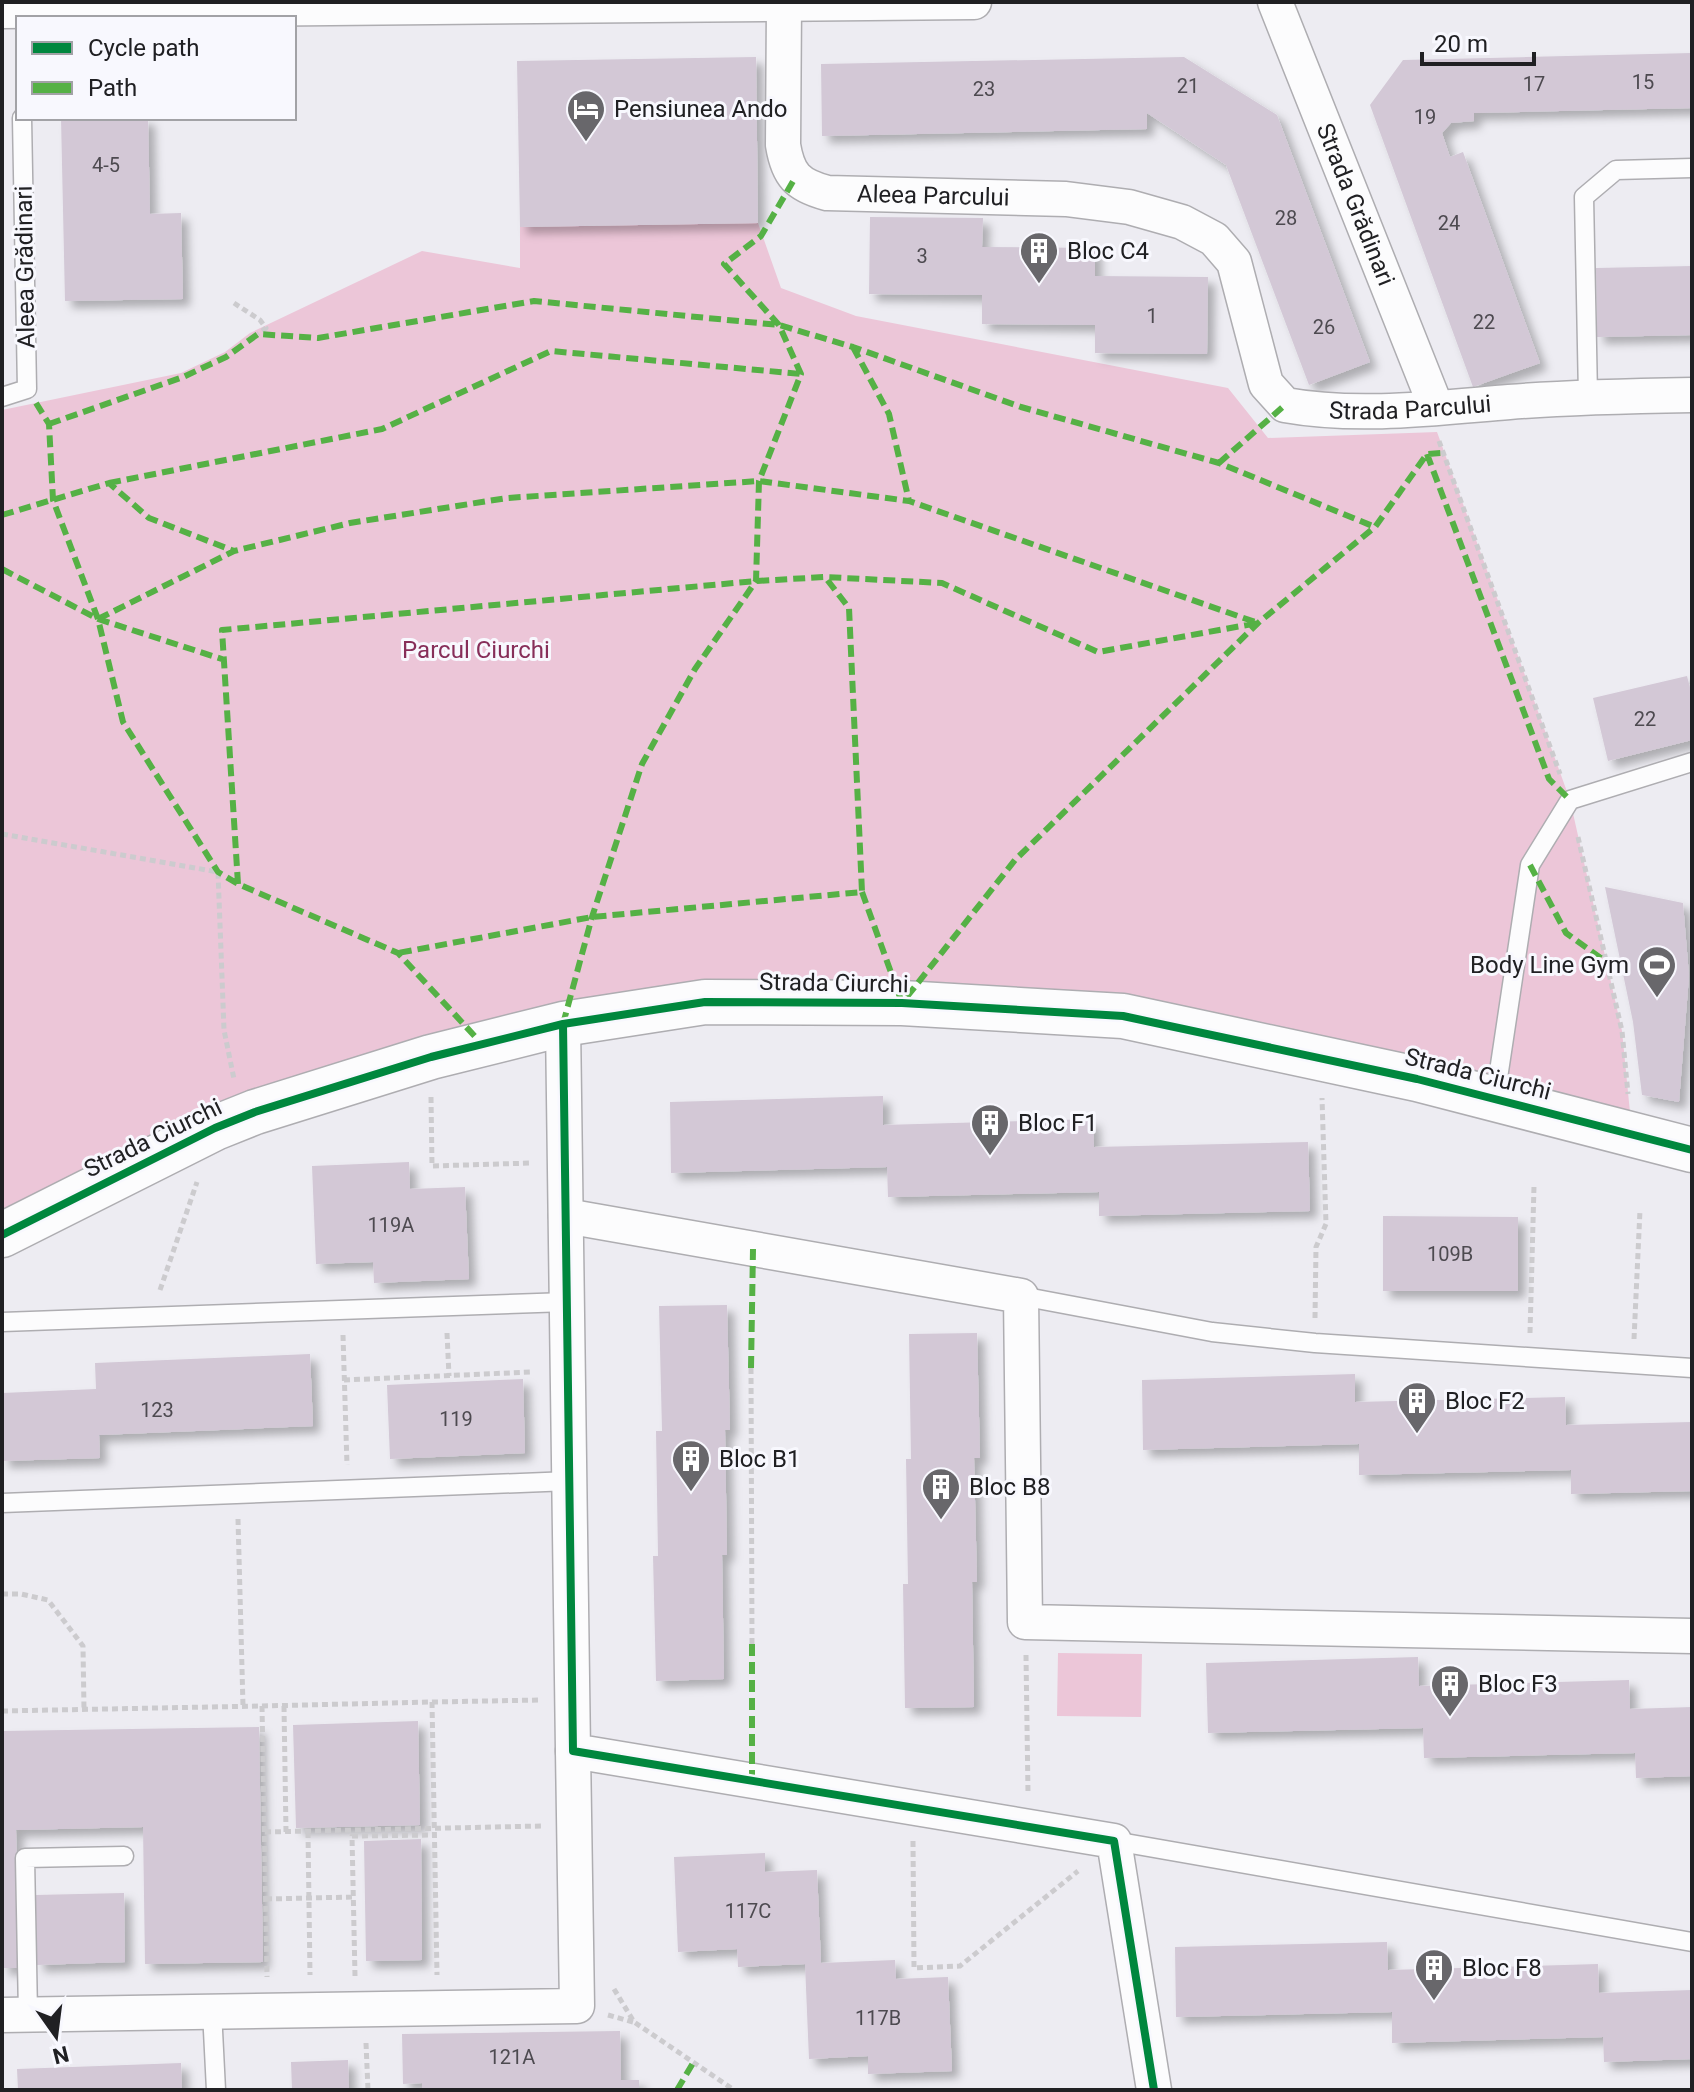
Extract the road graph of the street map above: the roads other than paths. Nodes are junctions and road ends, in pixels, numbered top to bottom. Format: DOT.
graph roads {
  1 [pos="925,2"];
  2 [pos="974,2"];
  3 [pos="1275,2"];
  4 [pos="784,4"];
  5 [pos="185,6"];
  6 [pos="13,13"];
  7 [pos="22,120"];
  8 [pos="1692,168"];
  9 [pos="1234,262"];
  10 [pos="1692,395"];
  11 [pos="1588,396"];
  12 [pos="2,397"];
  13 [pos="1436,407"];
  14 [pos="1692,762"];
  15 [pos="563,1024"];
  16 [pos="1495,1098"];
  17 [pos="1692,1150"];
  18 [pos="566,1216"];
  19 [pos="2,1235"];
  20 [pos="1021,1296"];
  21 [pos="567,1302"];
  22 [pos="2,1322"];
  23 [pos="1692,1368"];
  24 [pos="570,1481"];
  25 [pos="2,1503"];
  26 [pos="1692,1636"];
  27 [pos="573,1751"];
  28 [pos="1114,1841"];
  29 [pos="124,1856"];
  30 [pos="1692,1942"];
  31 [pos="212,2011"];
  32 [pos="15,2014"];
  33 [pos="216,2090"];
  34 [pos="1154,2090"];
  1 -- 2 [label="street"];
  1 -- 4 [label="street"];
  3 -- 13 [label="street, Strada Grădinari"];
  4 -- 5 [label="street"];
  4 -- 9 [label="street, Aleea Parcului"];
  5 -- 6 [label="street"];
  7 -- 12 [label="lane, Aleea Grădinari"];
  8 -- 11 [label="lane"];
  9 -- 13 [label="street, Strada Parcului"];
  10 -- 11 [label="street, Strada Parcului"];
  11 -- 13 [label="street, Strada Parcului"];
  14 -- 16 [label="lane"];
  15 -- 16 [label="street, Strada Ciurchi"];
  15 -- 18 [label="street"];
  15 -- 19 [label="street, Strada Ciurchi"];
  16 -- 17 [label="street, Strada Ciurchi"];
  18 -- 20 [label="street"];
  18 -- 21 [label="street"];
  20 -- 23 [label="lane"];
  20 -- 26 [label="street"];
  21 -- 22 [label="lane"];
  21 -- 24 [label="street"];
  24 -- 25 [label="lane"];
  24 -- 27 [label="street"];
  27 -- 28 [label="street"];
  27 -- 31 [label="street"];
  28 -- 30 [label="lane"];
  28 -- 34 [label="street"];
  29 -- 32 [label="lane"];
  31 -- 32 [label="street"];
  31 -- 33 [label="lane"];
}
